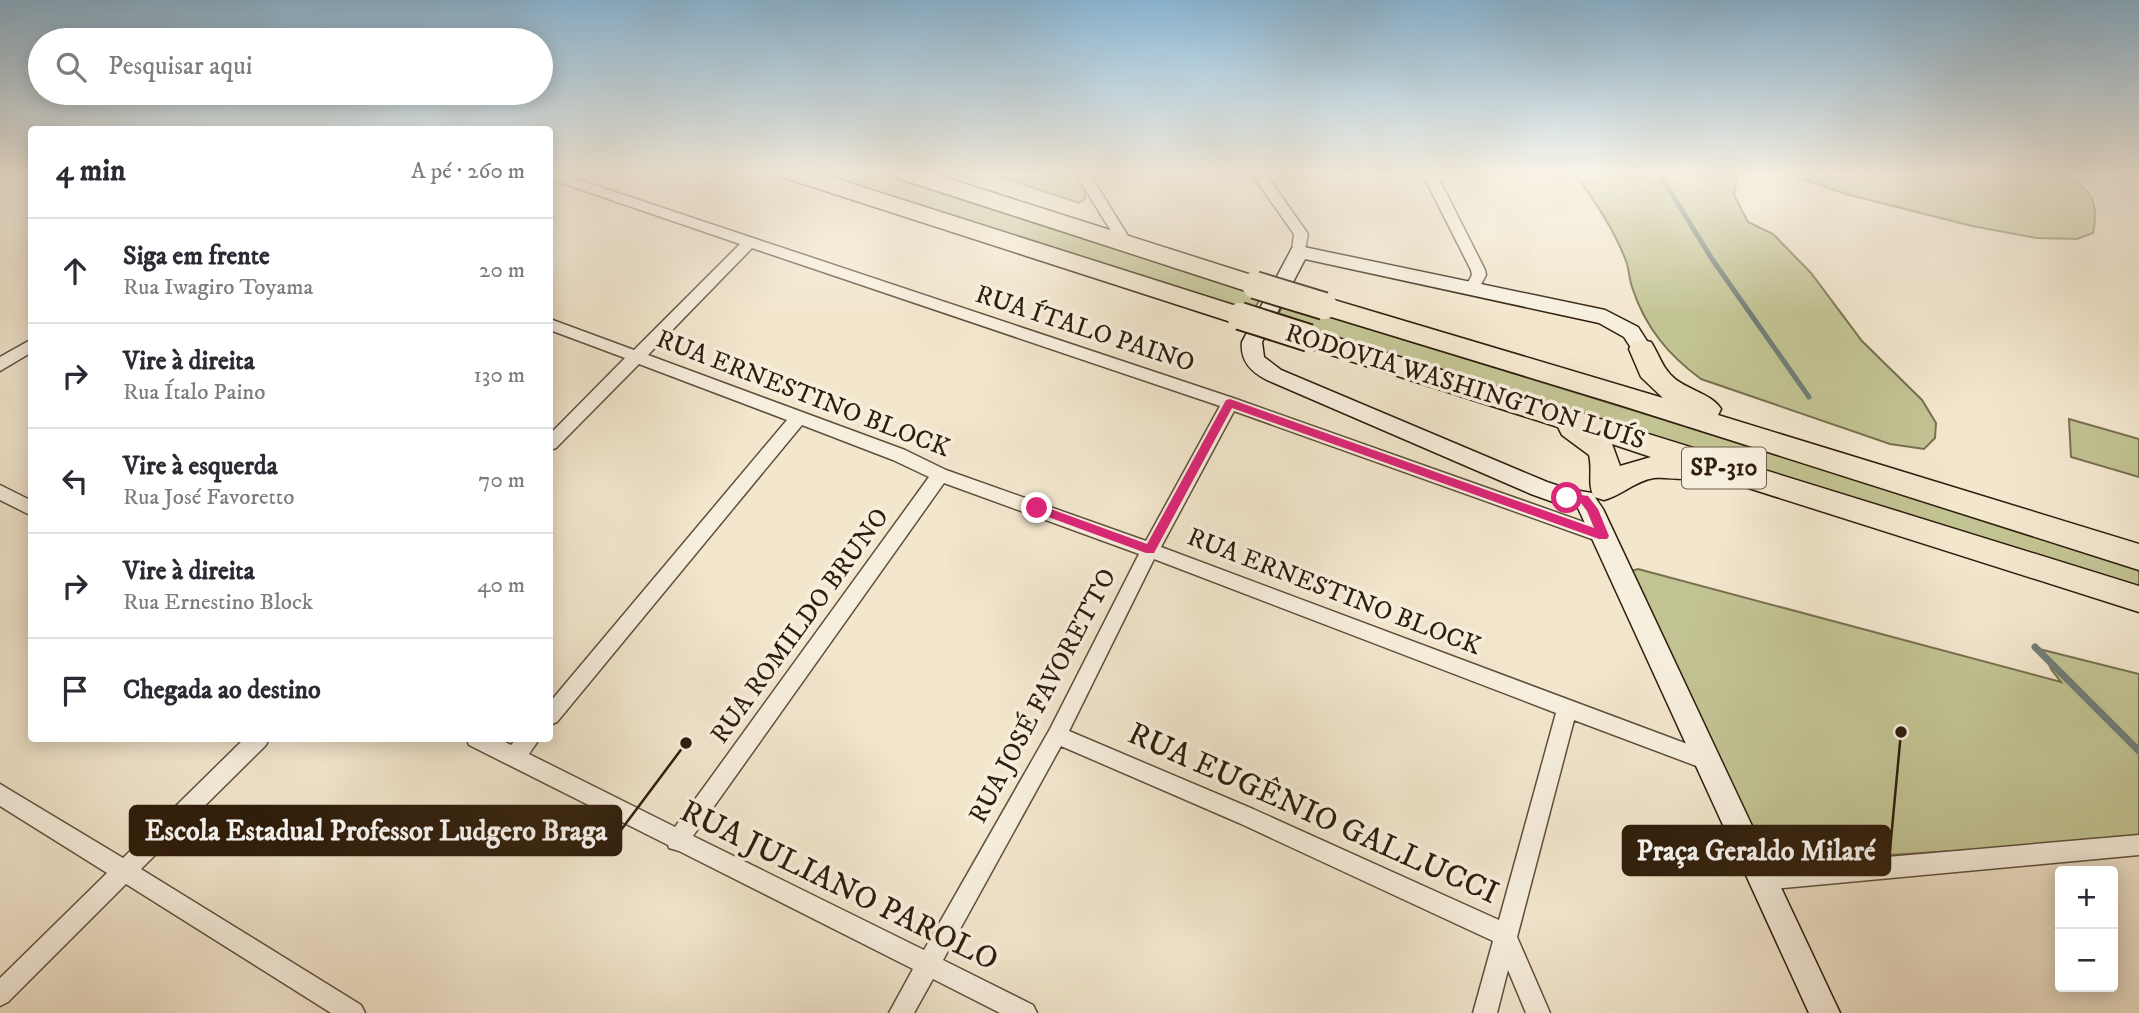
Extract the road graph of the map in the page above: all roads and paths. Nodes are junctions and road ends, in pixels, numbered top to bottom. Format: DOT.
graph roads {
  1 [pos="682,220"];
  2 [pos="941,220"];
  3 [pos="1052,220"];
  4 [pos="1111,220"];
  5 [pos="1291,220"];
  6 [pos="1453,220"];
  7 [pos="749,243"];
  8 [pos="1126,244"];
  9 [pos="1298,252"];
  10 [pos="1472,288"];
  11 [pos="553,325"];
  12 [pos="28,347"];
  13 [pos="1475,349"];
  14 [pos="1642,349"];
  15 [pos="636,357"];
  16 [pos="0,365"];
  17 [pos="1464,387"];
  18 [pos="1230,403"];
  19 [pos="799,417"];
  20 [pos="553,441"];
  21 [pos="1822,460"];
  22 [pos="940,475"];
  23 [pos="0,492"];
  24 [pos="1594,494"];
  25 [pos="1838,504"];
  26 [pos="28,507"];
  27 [pos="1603,536"];
  28 [pos="1150,550"];
  29 [pos="2139,557"];
  30 [pos="2139,599"];
  31 [pos="1567,708"];
  32 [pos="553,712"];
  33 [pos="1057,735"];
  34 [pos="255,742"];
  35 [pos="484,742"];
  36 [pos="527,742"];
  37 [pos="514,757"];
  38 [pos="1707,761"];
  39 [pos="0,794"];
  40 [pos="677,841"];
  41 [pos="2139,845"];
  42 [pos="125,873"];
  43 [pos="1762,878"];
  44 [pos="1504,934"];
  45 [pos="927,962"];
  46 [pos="0,993"];
  47 [pos="352,1013"];
  48 [pos="901,1013"];
  49 [pos="1024,1013"];
  50 [pos="1485,1013"];
  51 [pos="1538,1013"];
  52 [pos="1825,1013"];
  1 -- 7 [label="street, RUA ÍTALO PAINO"];
  2 -- 17 [label="highway, RODOVIA WASHINGTON LUÍS / SP-310, bridge"];
  3 -- 8 [label="highway, RODOVIA WASHINGTON LUÍS / SP-310"];
  4 -- 8 [label="street"];
  5 -- 9 [label="street"];
  6 -- 10 [label="street"];
  7 -- 15 [label="street"];
  7 -- 18 [label="street, RUA ÍTALO PAINO"];
  8 -- 13 [label="highway, RODOVIA WASHINGTON LUÍS / SP-310, bridge"];
  9 -- 10 [label="street"];
  9 -- 24 [label="street"];
  10 -- 14 [label="street"];
  11 -- 15 [label="street, RUA ERNESTINO BLOCK"];
  12 -- 16 [label="street"];
  13 -- 14 [label="highway"];
  13 -- 21 [label="highway, RODOVIA WASHINGTON LUÍS / SP-310"];
  14 -- 21 [label="highway"];
  15 -- 19 [label="street, RUA ERNESTINO BLOCK"];
  15 -- 20 [label="street"];
  17 -- 24 [label="highway"];
  17 -- 25 [label="highway, RODOVIA WASHINGTON LUÍS / SP-310"];
  18 -- 27 [label="street, RUA ÍTALO PAINO"];
  18 -- 28 [label="street, RUA JOSÉ FAVORETTO"];
  19 -- 22 [label="street, RUA ERNESTINO BLOCK"];
  19 -- 32 [label="street"];
  21 -- 29 [label="highway, RODOVIA WASHINGTON LUÍS / SP-310"];
  22 -- 28 [label="street, RUA ERNESTINO BLOCK"];
  22 -- 40 [label="street, RUA ROMILDO BRUNO"];
  23 -- 26 [label="street"];
  24 -- 25 [label="highway"];
  24 -- 27 [label="street"];
  25 -- 30 [label="highway, RODOVIA WASHINGTON LUÍS / SP-310"];
  27 -- 38 [label="street"];
  28 -- 31 [label="street, RUA ERNESTINO BLOCK"];
  28 -- 33 [label="street, RUA JOSÉ FAVORETTO"];
  31 -- 38 [label="street, RUA ERNESTINO BLOCK"];
  31 -- 44 [label="street"];
  33 -- 44 [label="street, RUA EUGÊNIO GALLUCCI"];
  33 -- 45 [label="street, RUA JOSÉ FAVORETTO"];
  34 -- 42 [label="street"];
  35 -- 37 [label="street, RUA JULIANO PAROLO"];
  36 -- 37 [label="street"];
  37 -- 40 [label="street, RUA JULIANO PAROLO"];
  38 -- 43 [label="street"];
  39 -- 42 [label="street"];
  40 -- 45 [label="street, RUA JULIANO PAROLO"];
  41 -- 43 [label="street"];
  42 -- 46 [label="street"];
  42 -- 47 [label="street"];
  43 -- 52 [label="street"];
  44 -- 50 [label="street"];
  44 -- 51 [label="street, RUA EUGÊNIO GALLUCCI"];
  45 -- 48 [label="street, RUA JOSÉ FAVORETTO"];
  45 -- 49 [label="street, RUA JULIANO PAROLO"];
}
